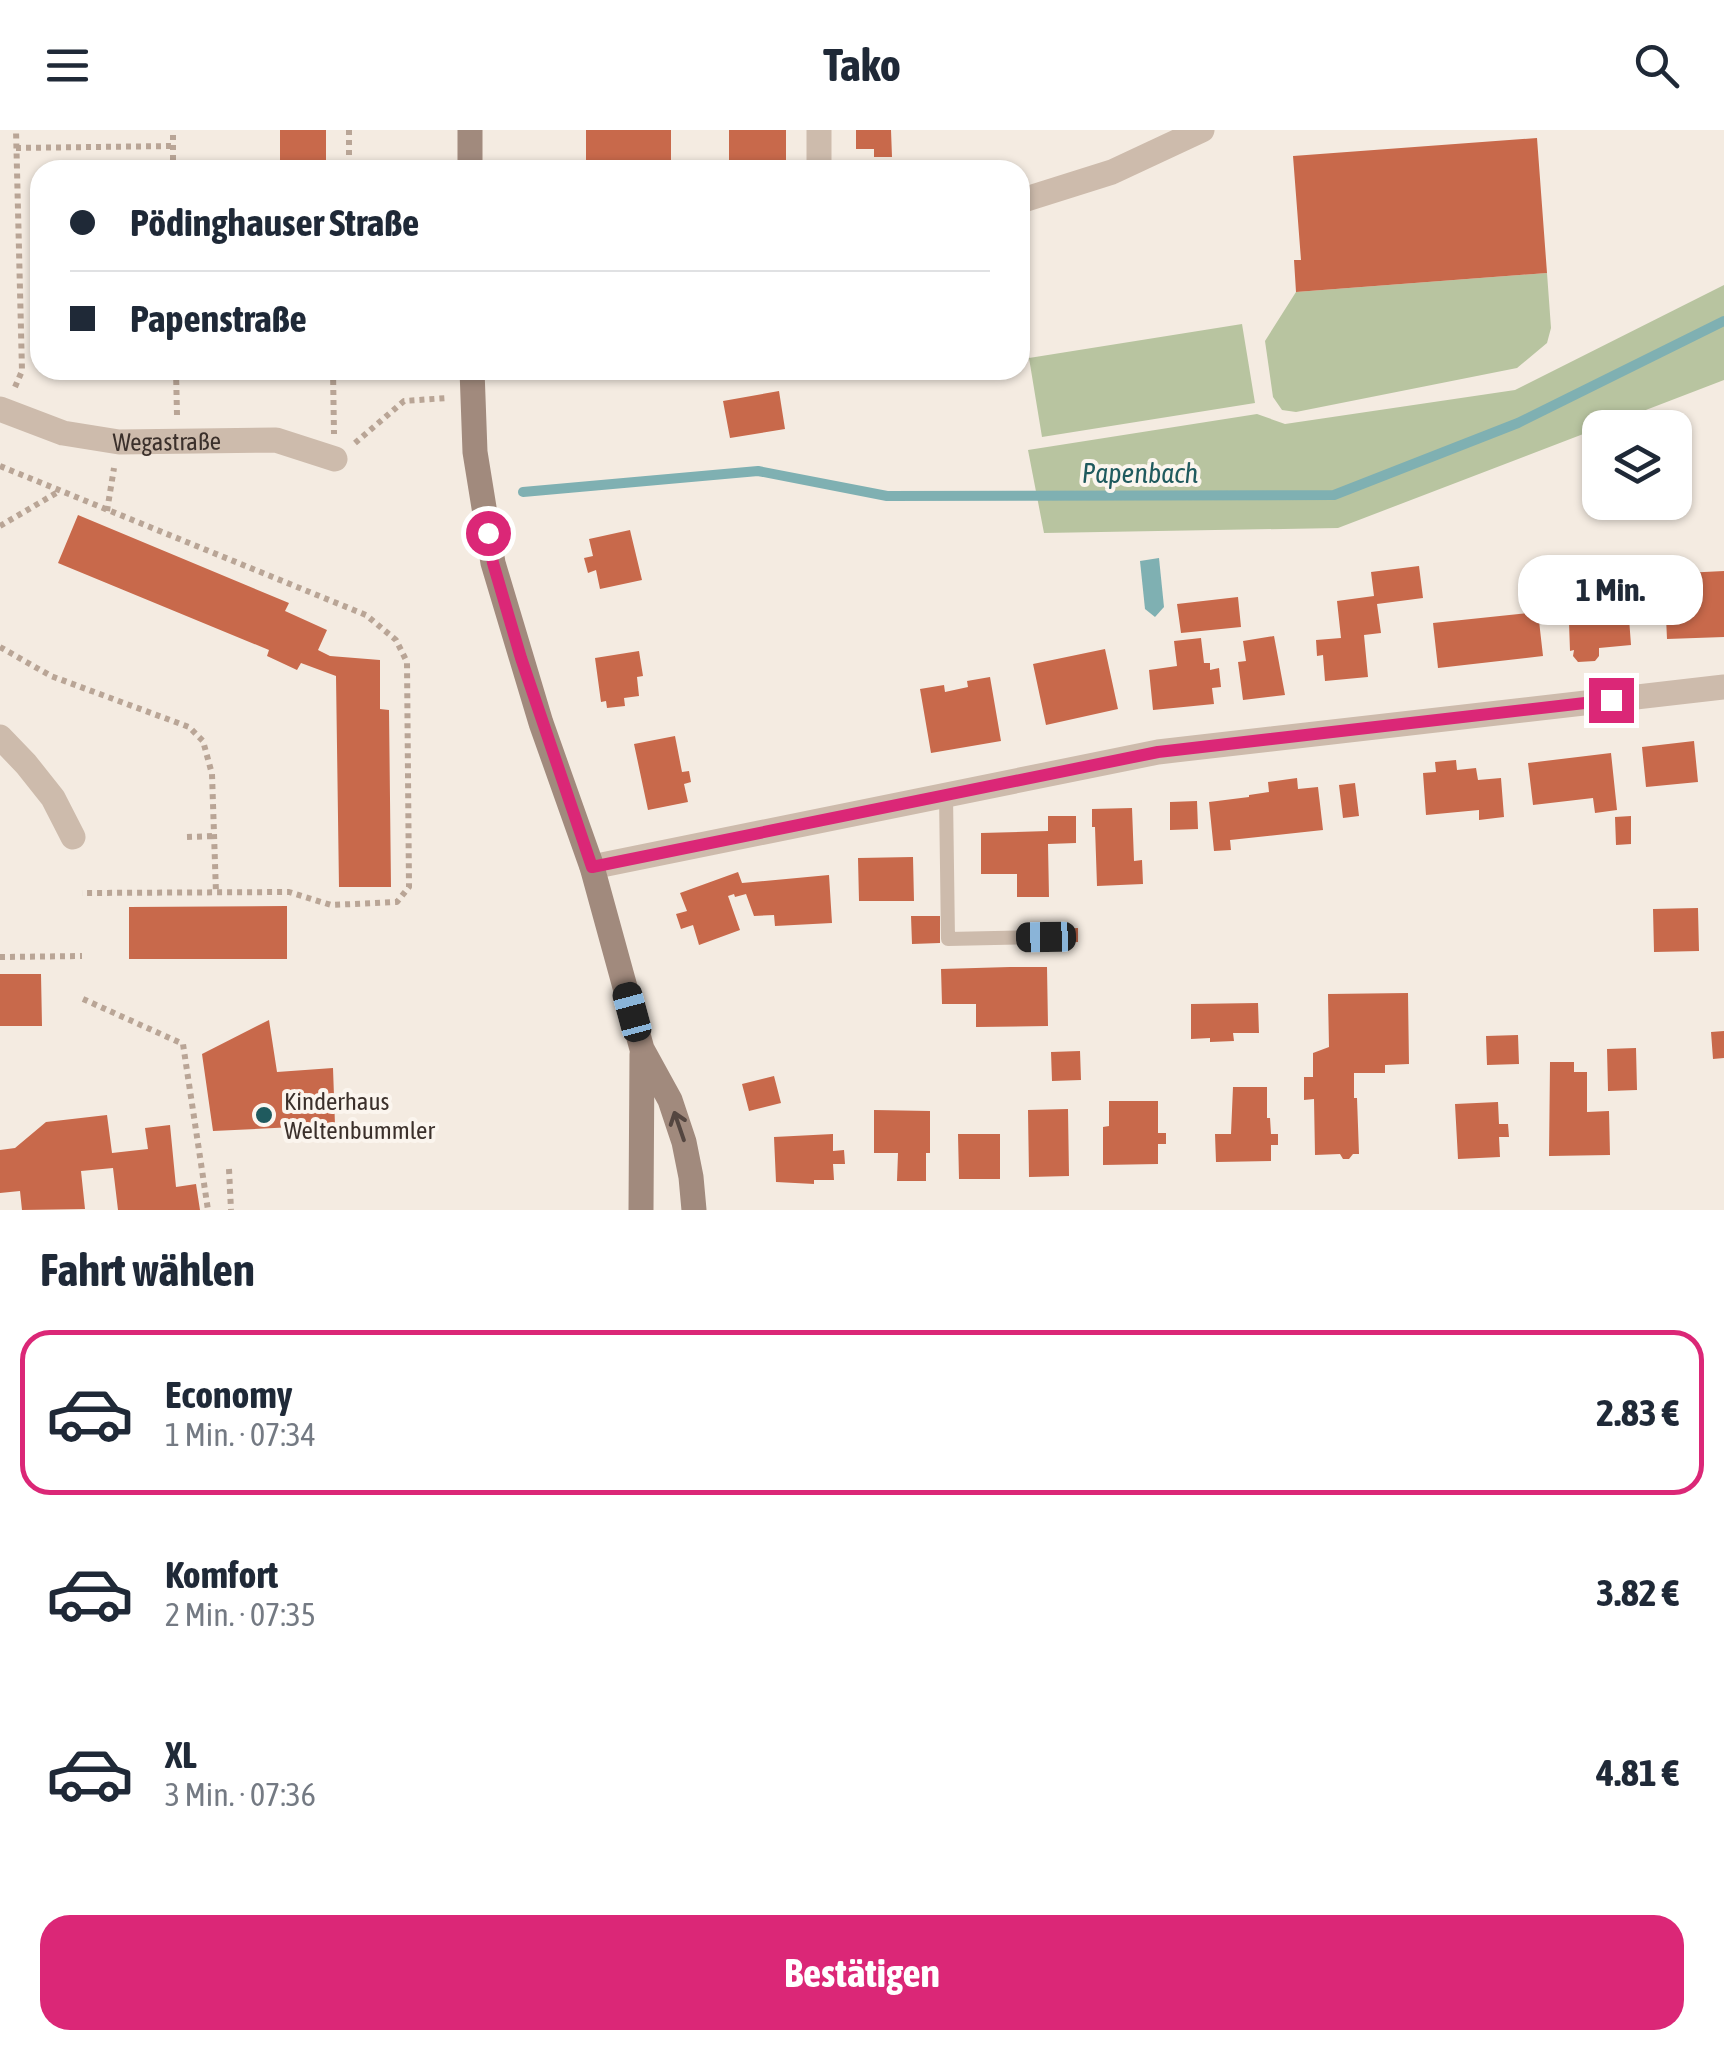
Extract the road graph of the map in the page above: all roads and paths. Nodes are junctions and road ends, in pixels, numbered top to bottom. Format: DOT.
graph roads {
  1 [pos="16,130"];
  2 [pos="173,130"];
  3 [pos="349,130"];
  4 [pos="470,130"];
  5 [pos="819,130"];
  6 [pos="1202,130"];
  7 [pos="172,146"];
  8 [pos="16,148"];
  9 [pos="173,160"];
  10 [pos="349,160"];
  11 [pos="470,160"];
  12 [pos="819,160"];
  13 [pos="1030,198"];
  14 [pos="176,380"];
  15 [pos="333,380"];
  16 [pos="472,383"];
  17 [pos="3,410"];
  18 [pos="178,441"];
  19 [pos="119,442"];
  20 [pos="334,460"];
  21 [pos="0,466"];
  22 [pos="59,492"];
  23 [pos="108,511"];
  24 [pos="0,526"];
  25 [pos="0,647"];
  26 [pos="1724,687"];
  27 [pos="0,736"];
  28 [pos="946,795"];
  29 [pos="214,836"];
  30 [pos="73,837"];
  31 [pos="188,837"];
  32 [pos="592,867"];
  33 [pos="82,893"];
  34 [pos="216,893"];
  35 [pos="1046,937"];
  36 [pos="82,956"];
  37 [pos="0,957"];
  38 [pos="82,999"];
  39 [pos="642,1049"];
  40 [pos="230,1169"];
  41 [pos="208,1210"];
  42 [pos="231,1210"];
  43 [pos="641,1210"];
  44 [pos="694,1210"];
  1 -- 8 [label="path"];
  2 -- 7 [label="path"];
  3 -- 10 [label="path"];
  4 -- 11 [label="main road"];
  5 -- 12 [label="street"];
  6 -- 13 [label="street"];
  7 -- 8 [label="path"];
  7 -- 9 [label="path"];
  8 -- 17 [label="path"];
  14 -- 18 [label="path"];
  15 -- 20 [label="path"];
  16 -- 20 [label="path"];
  16 -- 32 [label="main road"];
  17 -- 19 [label="street, Wegastraße"];
  18 -- 19 [label="street, Wegastraße"];
  18 -- 20 [label="street, Wegastraße"];
  19 -- 23 [label="path"];
  21 -- 22 [label="path"];
  22 -- 23 [label="path"];
  22 -- 24 [label="path"];
  23 -- 34 [label="path"];
  25 -- 29 [label="path"];
  26 -- 28 [label="street"];
  27 -- 30 [label="street"];
  28 -- 32 [label="street"];
  28 -- 35 [label="lane"];
  29 -- 31 [label="path"];
  29 -- 34 [label="path"];
  32 -- 39 [label="main road"];
  33 -- 34 [label="path"];
  36 -- 37 [label="path"];
  38 -- 41 [label="path"];
  39 -- 43 [label="main road"];
  44 -- 39 [label="main road, one-way"];
  40 -- 42 [label="path"];
}
